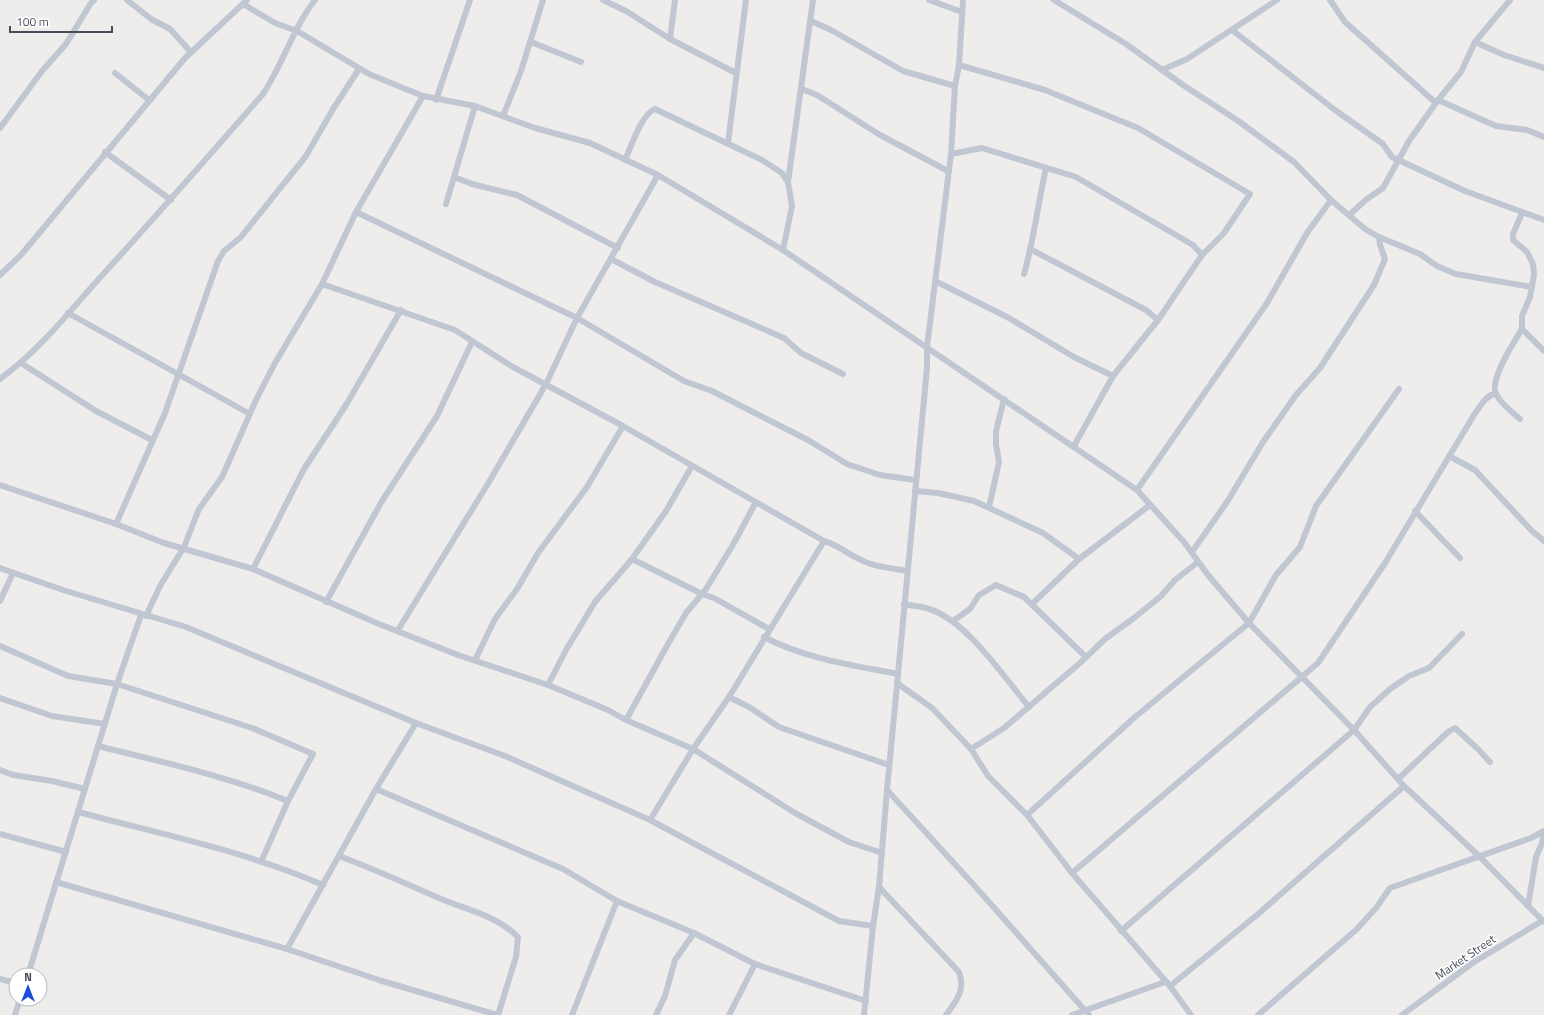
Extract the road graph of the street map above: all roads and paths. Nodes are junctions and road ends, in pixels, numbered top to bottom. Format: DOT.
graph roads {
  1 [pos="94,0"];
  2 [pos="127,0"];
  3 [pos="315,0"];
  4 [pos="470,0"];
  5 [pos="543,0"];
  6 [pos="603,0"];
  7 [pos="675,0"];
  8 [pos="746,0"];
  9 [pos="813,0"];
  10 [pos="929,0"];
  11 [pos="963,0"];
  12 [pos="1054,0"];
  13 [pos="1277,0"];
  14 [pos="1330,0"];
  15 [pos="1510,0"];
  16 [pos="610,1"];
  17 [pos="245,2"];
  18 [pos="962,12"];
  19 [pos="810,20"];
  20 [pos="1232,30"];
  21 [pos="296,31"];
  22 [pos="670,38"];
  23 [pos="531,42"];
  24 [pos="1475,42"];
  25 [pos="190,52"];
  26 [pos="581,62"];
  27 [pos="959,65"];
  28 [pos="359,68"];
  29 [pos="1544,68"];
  30 [pos="1162,70"];
  31 [pos="115,73"];
  32 [pos="736,73"];
  33 [pos="954,86"];
  34 [pos="802,89"];
  35 [pos="423,96"];
  36 [pos="149,100"];
  37 [pos="436,100"];
  38 [pos="1437,102"];
  39 [pos="474,106"];
  40 [pos="503,116"];
  41 [pos="0,128"];
  42 [pos="1544,137"];
  43 [pos="728,144"];
  44 [pos="105,152"];
  45 [pos="951,154"];
  46 [pos="625,160"];
  47 [pos="1399,160"];
  48 [pos="1046,168"];
  49 [pos="948,172"];
  50 [pos="658,175"];
  51 [pos="454,177"];
  52 [pos="788,182"];
  53 [pos="171,200"];
  54 [pos="1331,200"];
  55 [pos="446,204"];
  56 [pos="356,212"];
  57 [pos="1522,213"];
  58 [pos="1349,215"];
  59 [pos="1544,220"];
  60 [pos="1379,237"];
  61 [pos="618,248"];
  62 [pos="1030,249"];
  63 [pos="783,250"];
  64 [pos="1202,255"];
  65 [pos="612,259"];
  66 [pos="1024,274"];
  67 [pos="0,275"];
  68 [pos="935,281"];
  69 [pos="322,284"];
  70 [pos="1532,287"];
  71 [pos="401,310"];
  72 [pos="68,313"];
  73 [pos="576,318"];
  74 [pos="1158,320"];
  75 [pos="1522,329"];
  76 [pos="472,342"];
  77 [pos="927,347"];
  78 [pos="1544,351"];
  79 [pos="21,363"];
  80 [pos="178,374"];
  81 [pos="843,374"];
  82 [pos="1113,376"];
  83 [pos="0,379"];
  84 [pos="546,384"];
  85 [pos="1399,390"];
  86 [pos="1496,393"];
  87 [pos="1004,399"];
  88 [pos="250,414"];
  89 [pos="1520,419"];
  90 [pos="623,426"];
  91 [pos="152,440"];
  92 [pos="1074,446"];
  93 [pos="1449,456"];
  94 [pos="692,466"];
  95 [pos="915,480"];
  96 [pos="0,485"];
  97 [pos="914,490"];
  98 [pos="1137,490"];
  99 [pos="756,502"];
  100 [pos="1150,505"];
  101 [pos="989,508"];
  102 [pos="1415,511"];
  103 [pos="116,524"];
  104 [pos="824,541"];
  105 [pos="1544,541"];
  106 [pos="184,547"];
  107 [pos="1192,552"];
  108 [pos="1460,558"];
  109 [pos="632,559"];
  110 [pos="1080,559"];
  111 [pos="1198,562"];
  112 [pos="0,568"];
  113 [pos="253,568"];
  114 [pos="908,571"];
  115 [pos="12,573"];
  116 [pos="702,594"];
  117 [pos="0,601"];
  118 [pos="326,602"];
  119 [pos="904,604"];
  120 [pos="1032,604"];
  121 [pos="143,615"];
  122 [pos="952,622"];
  123 [pos="1249,623"];
  124 [pos="769,629"];
  125 [pos="398,630"];
  126 [pos="1462,634"];
  127 [pos="764,637"];
  128 [pos="0,646"];
  129 [pos="1086,657"];
  130 [pos="475,660"];
  131 [pos="898,674"];
  132 [pos="1303,677"];
  133 [pos="897,683"];
  134 [pos="117,684"];
  135 [pos="548,685"];
  136 [pos="729,697"];
  137 [pos="0,698"];
  138 [pos="1029,707"];
  139 [pos="626,720"];
  140 [pos="416,723"];
  141 [pos="105,724"];
  142 [pos="1354,730"];
  143 [pos="98,746"];
  144 [pos="693,749"];
  145 [pos="971,749"];
  146 [pos="1490,762"];
  147 [pos="889,765"];
  148 [pos="0,770"];
  149 [pos="1398,779"];
  150 [pos="1404,786"];
  151 [pos="85,789"];
  152 [pos="376,790"];
  153 [pos="886,790"];
  154 [pos="288,801"];
  155 [pos="78,812"];
  156 [pos="1027,815"];
  157 [pos="650,820"];
  158 [pos="1544,831"];
  159 [pos="0,834"];
  160 [pos="66,852"];
  161 [pos="882,853"];
  162 [pos="339,856"];
  163 [pos="1479,856"];
  164 [pos="261,862"];
  165 [pos="1072,873"];
  166 [pos="56,882"];
  167 [pos="323,885"];
  168 [pos="879,887"];
  169 [pos="617,900"];
  170 [pos="1528,906"];
  171 [pos="1543,921"];
  172 [pos="873,926"];
  173 [pos="1121,931"];
  174 [pos="694,933"];
  175 [pos="287,949"];
  176 [pos="755,964"];
  177 [pos="30,967"];
  178 [pos="1167,984"];
  179 [pos="866,1000"];
  180 [pos="1085,1009"];
  181 [pos="497,1015"];
  182 [pos="572,1015"];
  183 [pos="656,1015"];
  184 [pos="729,1015"];
  185 [pos="864,1015"];
  186 [pos="946,1015"];
  187 [pos="1072,1015"];
  188 [pos="1089,1015"];
  189 [pos="1191,1015"];
  190 [pos="1258,1015"];
  191 [pos="1402,1015"];
  1 -- 41 [label="street"];
  2 -- 25 [label="street"];
  3 -- 21 [label="street"];
  4 -- 37 [label="street"];
  5 -- 23 [label="street"];
  6 -- 16 [label="street"];
  7 -- 22 [label="street"];
  8 -- 32 [label="street"];
  9 -- 19 [label="street"];
  10 -- 18 [label="street"];
  11 -- 18 [label="street"];
  12 -- 30 [label="street"];
  13 -- 20 [label="street"];
  14 -- 38 [label="street"];
  15 -- 24 [label="street"];
  16 -- 22 [label="street"];
  17 -- 21 [label="street"];
  17 -- 25 [label="street"];
  18 -- 27 [label="street"];
  19 -- 33 [label="street"];
  19 -- 34 [label="street"];
  20 -- 30 [label="street"];
  20 -- 47 [label="street"];
  21 -- 28 [label="street"];
  21 -- 53 [label="street"];
  22 -- 32 [label="street"];
  23 -- 26 [label="street"];
  23 -- 40 [label="street"];
  24 -- 29 [label="street"];
  24 -- 38 [label="street"];
  25 -- 36 [label="street"];
  27 -- 33 [label="street"];
  27 -- 64 [label="street"];
  28 -- 35 [label="street"];
  28 -- 80 [label="street"];
  30 -- 54 [label="street"];
  31 -- 36 [label="street"];
  32 -- 43 [label="street"];
  33 -- 45 [label="street"];
  34 -- 49 [label="street"];
  34 -- 52 [label="street"];
  35 -- 37 [label="street"];
  35 -- 56 [label="street"];
  36 -- 44 [label="street"];
  37 -- 39 [label="street"];
  38 -- 42 [label="street"];
  38 -- 47 [label="street"];
  39 -- 40 [label="street"];
  39 -- 51 [label="street"];
  40 -- 46 [label="street"];
  43 -- 46 [label="street"];
  43 -- 52 [label="street"];
  44 -- 53 [label="street"];
  44 -- 67 [label="street"];
  45 -- 48 [label="street"];
  45 -- 49 [label="street"];
  46 -- 50 [label="street"];
  47 -- 57 [label="street"];
  47 -- 58 [label="street"];
  48 -- 62 [label="street"];
  48 -- 64 [label="street"];
  49 -- 68 [label="street"];
  50 -- 61 [label="street"];
  50 -- 63 [label="street"];
  51 -- 55 [label="street"];
  51 -- 61 [label="street"];
  52 -- 63 [label="street"];
  53 -- 72 [label="street"];
  54 -- 58 [label="street"];
  54 -- 98 [label="street"];
  56 -- 69 [label="street"];
  56 -- 73 [label="street"];
  57 -- 59 [label="street"];
  57 -- 70 [label="street"];
  58 -- 60 [label="street"];
  60 -- 70 [label="street"];
  60 -- 107 [label="street"];
  61 -- 65 [label="street"];
  62 -- 66 [label="street"];
  62 -- 74 [label="street"];
  63 -- 77 [label="street"];
  64 -- 74 [label="street"];
  65 -- 73 [label="street"];
  65 -- 81 [label="street"];
  68 -- 77 [label="street"];
  68 -- 82 [label="street"];
  69 -- 71 [label="street"];
  69 -- 88 [label="street"];
  70 -- 75 [label="street"];
  71 -- 76 [label="street"];
  71 -- 113 [label="street"];
  72 -- 79 [label="street"];
  72 -- 80 [label="street"];
  73 -- 84 [label="street"];
  73 -- 95 [label="street"];
  74 -- 82 [label="street"];
  75 -- 78 [label="street"];
  75 -- 86 [label="street"];
  76 -- 84 [label="street"];
  76 -- 118 [label="street"];
  77 -- 87 [label="street"];
  77 -- 95 [label="street"];
  79 -- 83 [label="street"];
  79 -- 91 [label="street"];
  80 -- 88 [label="street"];
  80 -- 91 [label="street"];
  82 -- 92 [label="street"];
  84 -- 90 [label="street"];
  84 -- 125 [label="street"];
  85 -- 123 [label="street"];
  86 -- 89 [label="street"];
  86 -- 93 [label="street"];
  87 -- 92 [label="street"];
  87 -- 101 [label="street"];
  88 -- 106 [label="street"];
  90 -- 94 [label="street"];
  90 -- 130 [label="street"];
  91 -- 103 [label="street"];
  92 -- 98 [label="street"];
  93 -- 102 [label="street"];
  93 -- 105 [label="street"];
  94 -- 99 [label="street"];
  94 -- 109 [label="street"];
  95 -- 97 [label="street"];
  96 -- 103 [label="street"];
  97 -- 101 [label="street"];
  97 -- 114 [label="street"];
  98 -- 100 [label="street"];
  99 -- 104 [label="street"];
  99 -- 116 [label="street"];
  100 -- 107 [label="street"];
  100 -- 110 [label="street"];
  101 -- 110 [label="street"];
  102 -- 108 [label="street"];
  102 -- 132 [label="street"];
  103 -- 106 [label="street"];
  104 -- 114 [label="street"];
  104 -- 124 [label="street"];
  106 -- 113 [label="street"];
  106 -- 121 [label="street"];
  107 -- 111 [label="street"];
  109 -- 116 [label="street"];
  109 -- 135 [label="street"];
  110 -- 120 [label="street"];
  111 -- 123 [label="street"];
  111 -- 129 [label="street"];
  112 -- 115 [label="street"];
  113 -- 118 [label="street"];
  114 -- 119 [label="street"];
  115 -- 117 [label="street"];
  115 -- 121 [label="street"];
  116 -- 124 [label="street"];
  116 -- 139 [label="street"];
  118 -- 125 [label="street"];
  119 -- 122 [label="street"];
  119 -- 131 [label="street"];
  120 -- 122 [label="street"];
  120 -- 129 [label="street"];
  121 -- 134 [label="street"];
  121 -- 140 [label="street"];
  122 -- 138 [label="street"];
  123 -- 132 [label="street"];
  123 -- 156 [label="street"];
  124 -- 127 [label="street"];
  125 -- 130 [label="street"];
  126 -- 142 [label="street"];
  127 -- 131 [label="street"];
  127 -- 136 [label="street"];
  128 -- 134 [label="street"];
  129 -- 138 [label="street"];
  130 -- 135 [label="street"];
  131 -- 133 [label="street"];
  132 -- 142 [label="street"];
  132 -- 165 [label="street"];
  133 -- 145 [label="street"];
  133 -- 147 [label="street"];
  134 -- 141 [label="street"];
  134 -- 154 [label="street"];
  135 -- 139 [label="street"];
  136 -- 144 [label="street"];
  136 -- 147 [label="street"];
  137 -- 141 [label="street"];
  138 -- 145 [label="street"];
  139 -- 144 [label="street"];
  140 -- 152 [label="street"];
  140 -- 157 [label="street"];
  141 -- 143 [label="street"];
  142 -- 149 [label="street"];
  142 -- 173 [label="street"];
  143 -- 151 [label="street"];
  143 -- 154 [label="street"];
  144 -- 157 [label="street"];
  144 -- 161 [label="street"];
  145 -- 156 [label="street"];
  146 -- 149 [label="street"];
  147 -- 153 [label="street"];
  148 -- 151 [label="street"];
  149 -- 150 [label="street"];
  150 -- 163 [label="street"];
  150 -- 178 [label="street"];
  151 -- 155 [label="street"];
  152 -- 162 [label="street"];
  152 -- 169 [label="street"];
  153 -- 161 [label="street"];
  153 -- 180 [label="street"];
  154 -- 164 [label="street"];
  155 -- 160 [label="street"];
  155 -- 164 [label="street"];
  156 -- 165 [label="street"];
  157 -- 172 [label="street"];
  158 -- 163 [label="street"];
  158 -- 170 [label="street"];
  159 -- 160 [label="street"];
  160 -- 166 [label="street"];
  161 -- 168 [label="street"];
  162 -- 167 [label="street"];
  162 -- 181 [label="street"];
  163 -- 170 [label="street"];
  163 -- 190 [label="street"];
  164 -- 167 [label="street"];
  165 -- 173 [label="street"];
  166 -- 175 [label="street"];
  166 -- 177 [label="street"];
  167 -- 175 [label="street"];
  168 -- 172 [label="street"];
  168 -- 186 [label="street"];
  169 -- 174 [label="street"];
  169 -- 182 [label="street"];
  170 -- 171 [label="street"];
  171 -- 191 [label="street, Market Street"];
  172 -- 179 [label="street"];
  173 -- 178 [label="street"];
  174 -- 176 [label="street"];
  174 -- 183 [label="street"];
  175 -- 181 [label="street"];
  176 -- 179 [label="street"];
  176 -- 184 [label="street"];
  178 -- 180 [label="street"];
  178 -- 189 [label="street"];
  179 -- 185 [label="street"];
  180 -- 187 [label="street"];
  180 -- 188 [label="street"];
}
